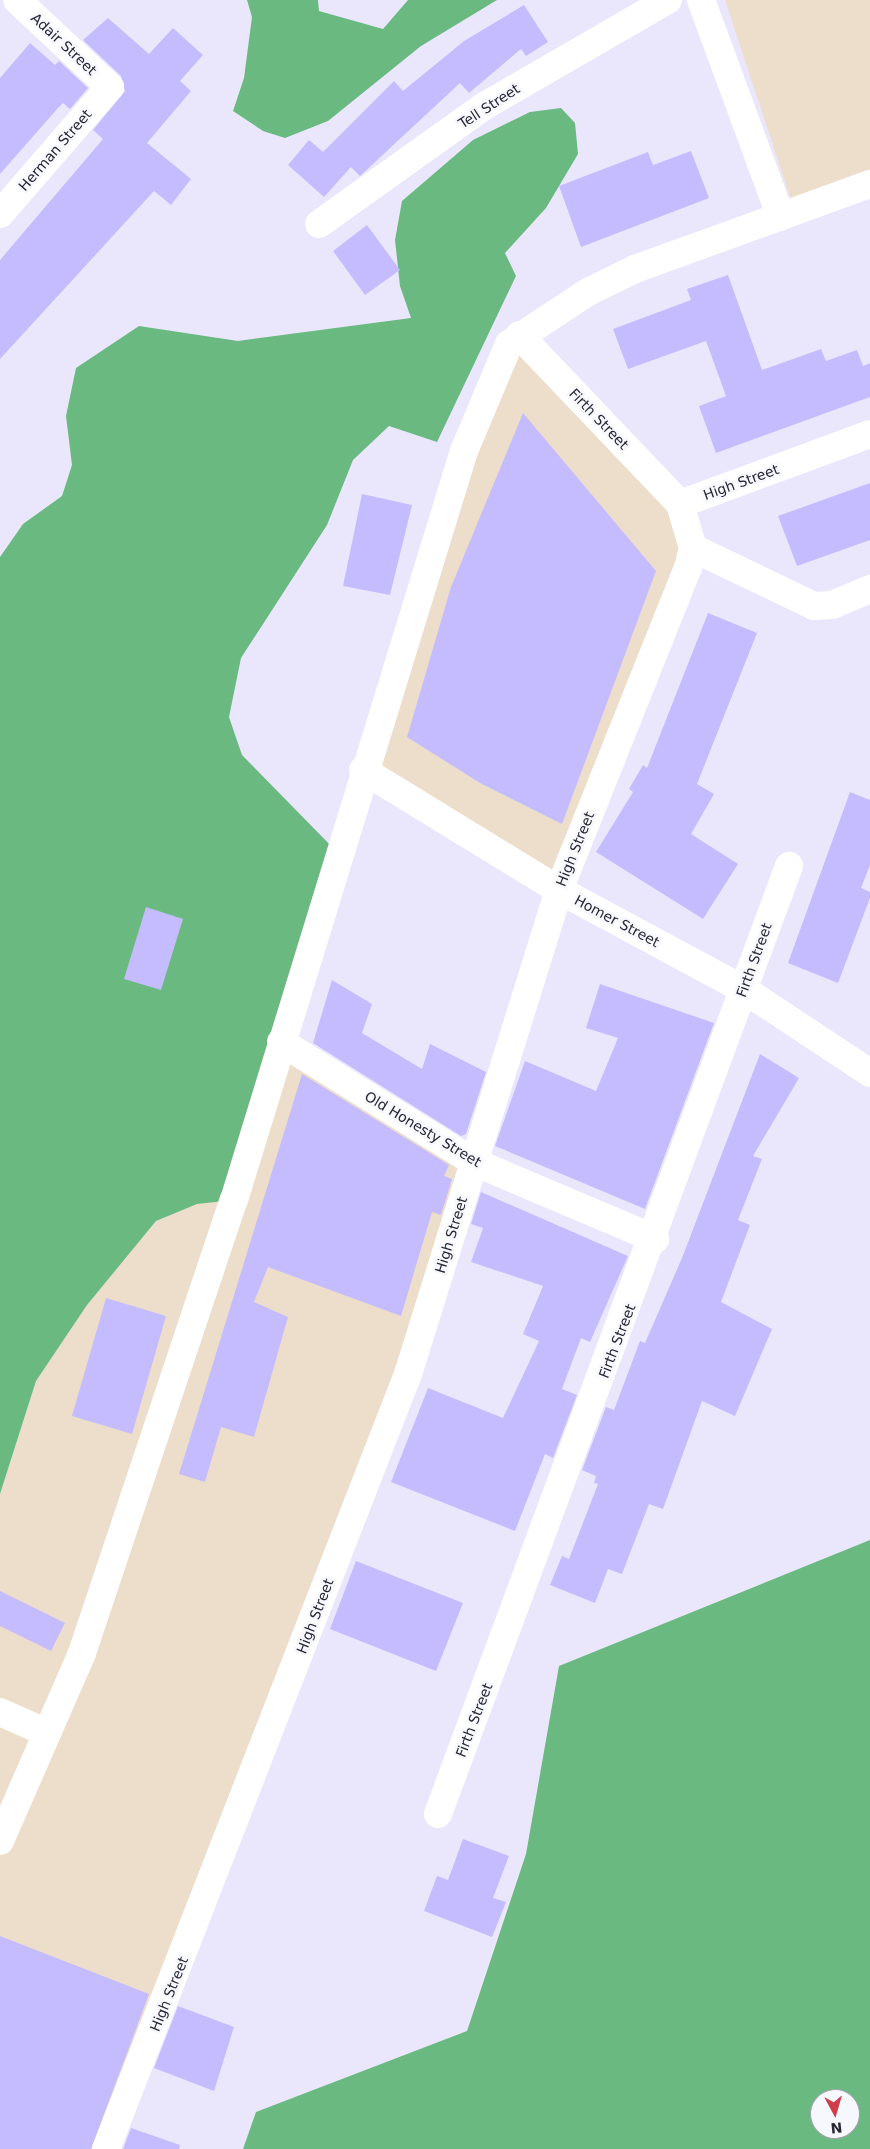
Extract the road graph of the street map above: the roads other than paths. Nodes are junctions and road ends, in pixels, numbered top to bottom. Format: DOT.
graph roads {
  1 [pos="17,0"];
  2 [pos="668,0"];
  3 [pos="701,0"];
  4 [pos="110,87"];
  5 [pos="870,184"];
  6 [pos="0,214"];
  7 [pos="781,217"];
  8 [pos="319,224"];
  9 [pos="519,334"];
  10 [pos="870,434"];
  11 [pos="680,504"];
  12 [pos="693,548"];
  13 [pos="870,589"];
  14 [pos="363,770"];
  15 [pos="789,866"];
  16 [pos="559,890"];
  17 [pos="743,989"];
  18 [pos="282,1042"];
  19 [pos="870,1073"];
  20 [pos="474,1162"];
  21 [pos="655,1238"];
  22 [pos="0,1712"];
  23 [pos="47,1732"];
  24 [pos="438,1814"];
  25 [pos="0,1841"];
  26 [pos="106,2149"];
  1 -- 4 [label="street, Adair Street"];
  2 -- 8 [label="street, Tell Street"];
  3 -- 7 [label="street"];
  4 -- 6 [label="street, Herman Street"];
  5 -- 7 [label="street"];
  7 -- 9 [label="street"];
  9 -- 11 [label="street, Firth Street"];
  9 -- 14 [label="street"];
  10 -- 11 [label="street, High Street"];
  11 -- 12 [label="street"];
  12 -- 13 [label="street"];
  12 -- 16 [label="street, High Street"];
  14 -- 16 [label="street, Homer Street"];
  14 -- 18 [label="street"];
  15 -- 17 [label="street, Firth Street"];
  16 -- 17 [label="street, Homer Street"];
  16 -- 20 [label="street, High Street"];
  17 -- 19 [label="street, Homer Street"];
  17 -- 21 [label="street, Firth Street"];
  18 -- 20 [label="street, Old Honesty Street"];
  18 -- 23 [label="street"];
  20 -- 21 [label="street, Old Honesty Street"];
  20 -- 26 [label="street, High Street"];
  21 -- 24 [label="street, Firth Street"];
  22 -- 23 [label="street"];
  23 -- 25 [label="street"];
}
